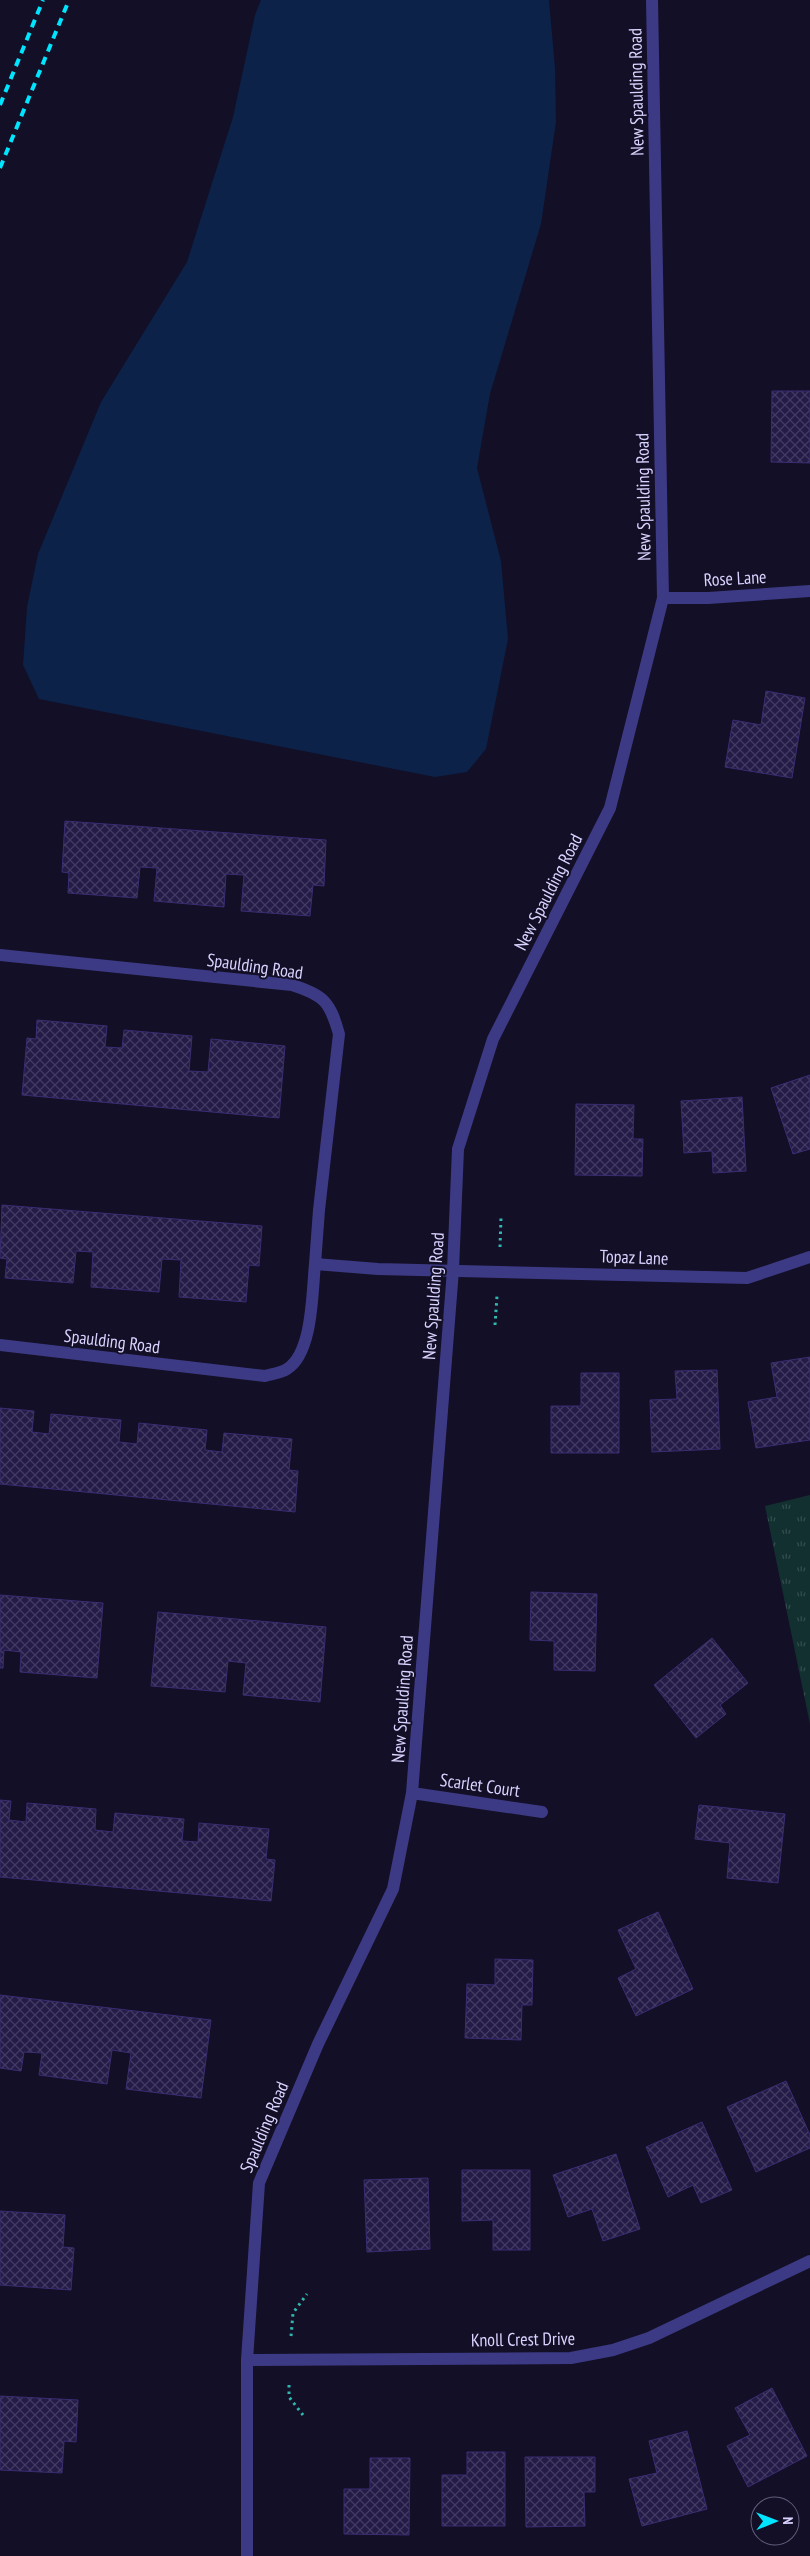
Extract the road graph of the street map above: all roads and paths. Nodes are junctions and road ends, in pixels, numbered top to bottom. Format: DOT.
graph roads {
  1 [pos="652,0"];
  2 [pos="810,591"];
  3 [pos="663,598"];
  4 [pos="0,954"];
  5 [pos="810,1256"];
  6 [pos="315,1264"];
  7 [pos="453,1270"];
  8 [pos="0,1345"];
  9 [pos="412,1793"];
  10 [pos="542,1812"];
  11 [pos="810,2261"];
  12 [pos="247,2360"];
  13 [pos="247,2556"];
  1 -- 3 [label="street, New Spaulding Road"];
  2 -- 3 [label="street, Rose Lane"];
  3 -- 7 [label="street, New Spaulding Road"];
  4 -- 6 [label="street, Spaulding Road"];
  5 -- 7 [label="street, Topaz Lane"];
  6 -- 7 [label="street"];
  6 -- 8 [label="street, Spaulding Road"];
  7 -- 9 [label="street, New Spaulding Road"];
  9 -- 10 [label="street, Scarlet Court"];
  9 -- 12 [label="street, Spaulding Road"];
  11 -- 12 [label="street, Knoll Crest Drive"];
  12 -- 13 [label="street, Spaulding Road"];
}
